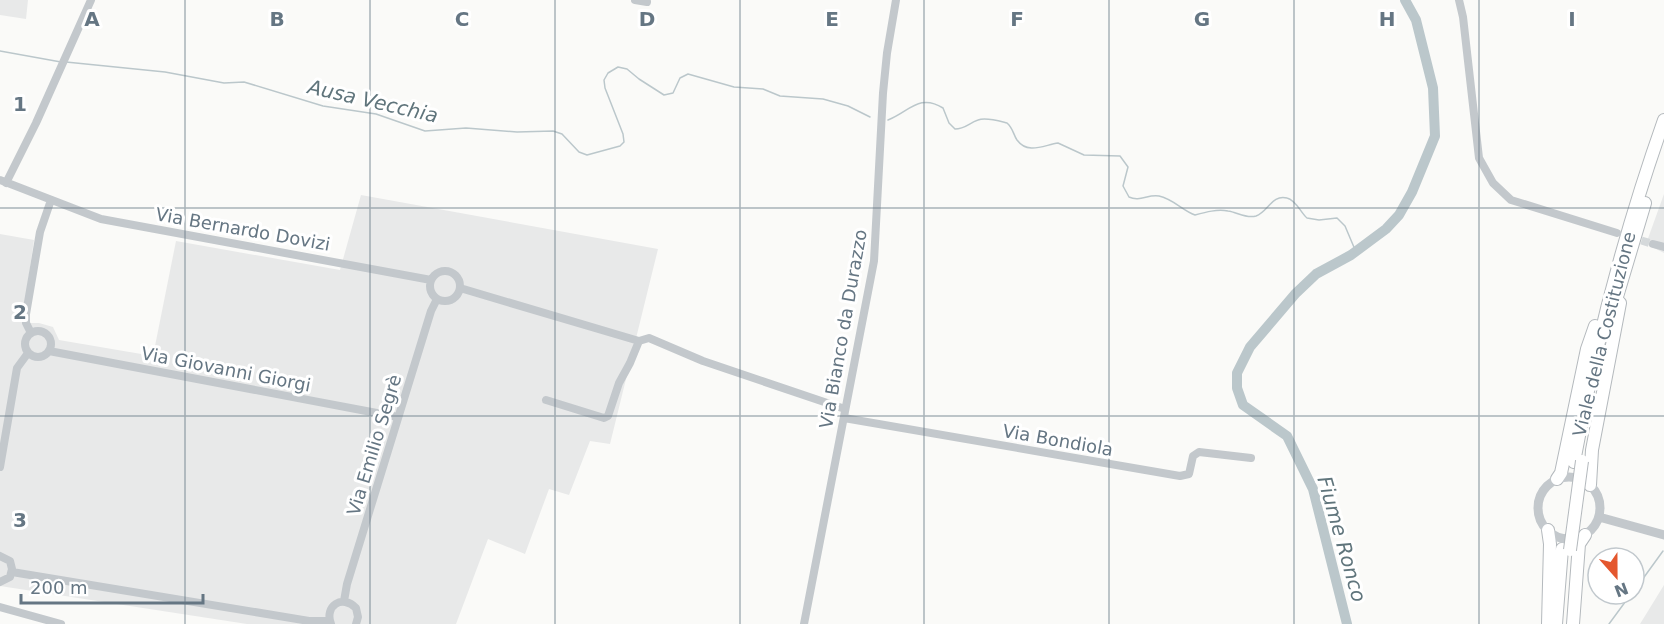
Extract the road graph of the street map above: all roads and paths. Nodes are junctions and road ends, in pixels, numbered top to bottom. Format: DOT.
graph roads {
  1 [pos="91,0"];
  2 [pos="635,0"];
  3 [pos="896,0"];
  4 [pos="1460,0"];
  5 [pos="647,2"];
  6 [pos="1664,120"];
  7 [pos="1664,144"];
  8 [pos="3,181"];
  9 [pos="51,200"];
  10 [pos="1617,233"];
  11 [pos="1653,244"];
  12 [pos="1664,247"];
  13 [pos="1632,249"];
  14 [pos="1615,272"];
  15 [pos="431,280"];
  16 [pos="460,288"];
  17 [pos="437,299"];
  18 [pos="31,333"];
  19 [pos="639,341"];
  20 [pos="49,351"];
  21 [pos="28,352"];
  22 [pos="546,400"];
  23 [pos="845,409"];
  24 [pos="398,417"];
  25 [pos="844,418"];
  26 [pos="1251,458"];
  27 [pos="1578,462"];
  28 [pos="0,468"];
  29 [pos="1557,479"];
  30 [pos="1590,485"];
  31 [pos="1599,517"];
  32 [pos="1548,530"];
  33 [pos="1585,535"];
  34 [pos="1664,535"];
  35 [pos="1566,550"];
  36 [pos="0,556"];
  37 [pos="12,573"];
  38 [pos="0,582"];
  39 [pos="344,601"];
  40 [pos="0,607"];
  41 [pos="330,622"];
  42 [pos="61,624"];
  43 [pos="356,624"];
  44 [pos="804,624"];
  45 [pos="1548,624"];
  46 [pos="1556,624"];
  47 [pos="1563,624"];
  48 [pos="1573,624"];
  1 -- 8 [label="street"];
  2 -- 5 [label="street"];
  3 -- 23 [label="street, Via Bianco da Durazzo"];
  4 -- 10 [label="street"];
  6 -- 14 [label="highway, Viale della Costituzione"];
  7 -- 13 [label="highway, Viale della Costituzione"];
  8 -- 9 [label="street, Via Bernardo Dovizi"];
  9 -- 15 [label="street, Via Bernardo Dovizi"];
  9 -- 18 [label="street"];
  11 -- 12 [label="street"];
  13 -- 27 [label="highway, Viale della Costituzione"];
  13 -- 30 [label="highway"];
  14 -- 27 [label="highway, Viale della Costituzione"];
  14 -- 29 [label="highway"];
  15 -- 16 [label="street"];
  15 -- 17 [label="street"];
  16 -- 17 [label="street"];
  16 -- 19 [label="street"];
  17 -- 24 [label="street, Via Emilio Segrè"];
  18 -- 20 [label="street"];
  18 -- 21 [label="street"];
  19 -- 22 [label="street"];
  19 -- 23 [label="street"];
  20 -- 21 [label="street"];
  20 -- 24 [label="street, Via Giovanni Giorgi"];
  21 -- 28 [label="street"];
  23 -- 25 [label="street, Via Bianco da Durazzo"];
  24 -- 39 [label="street, Via Emilio Segrè"];
  25 -- 26 [label="street, Via Bondiola"];
  25 -- 44 [label="street, Via Bianco da Durazzo"];
  27 -- 35 [label="highway, Viale della Costituzione, bridge"];
  29 -- 30 [label="street"];
  29 -- 32 [label="street"];
  30 -- 31 [label="street"];
  31 -- 33 [label="street"];
  31 -- 34 [label="street"];
  32 -- 33 [label="street"];
  32 -- 45 [label="highway"];
  33 -- 48 [label="highway"];
  35 -- 46 [label="highway, Viale della Costituzione"];
  35 -- 47 [label="highway, Viale della Costituzione"];
  36 -- 37 [label="street"];
  37 -- 38 [label="street"];
  37 -- 41 [label="street"];
  39 -- 41 [label="street"];
  39 -- 43 [label="street"];
  40 -- 42 [label="street"];
}
